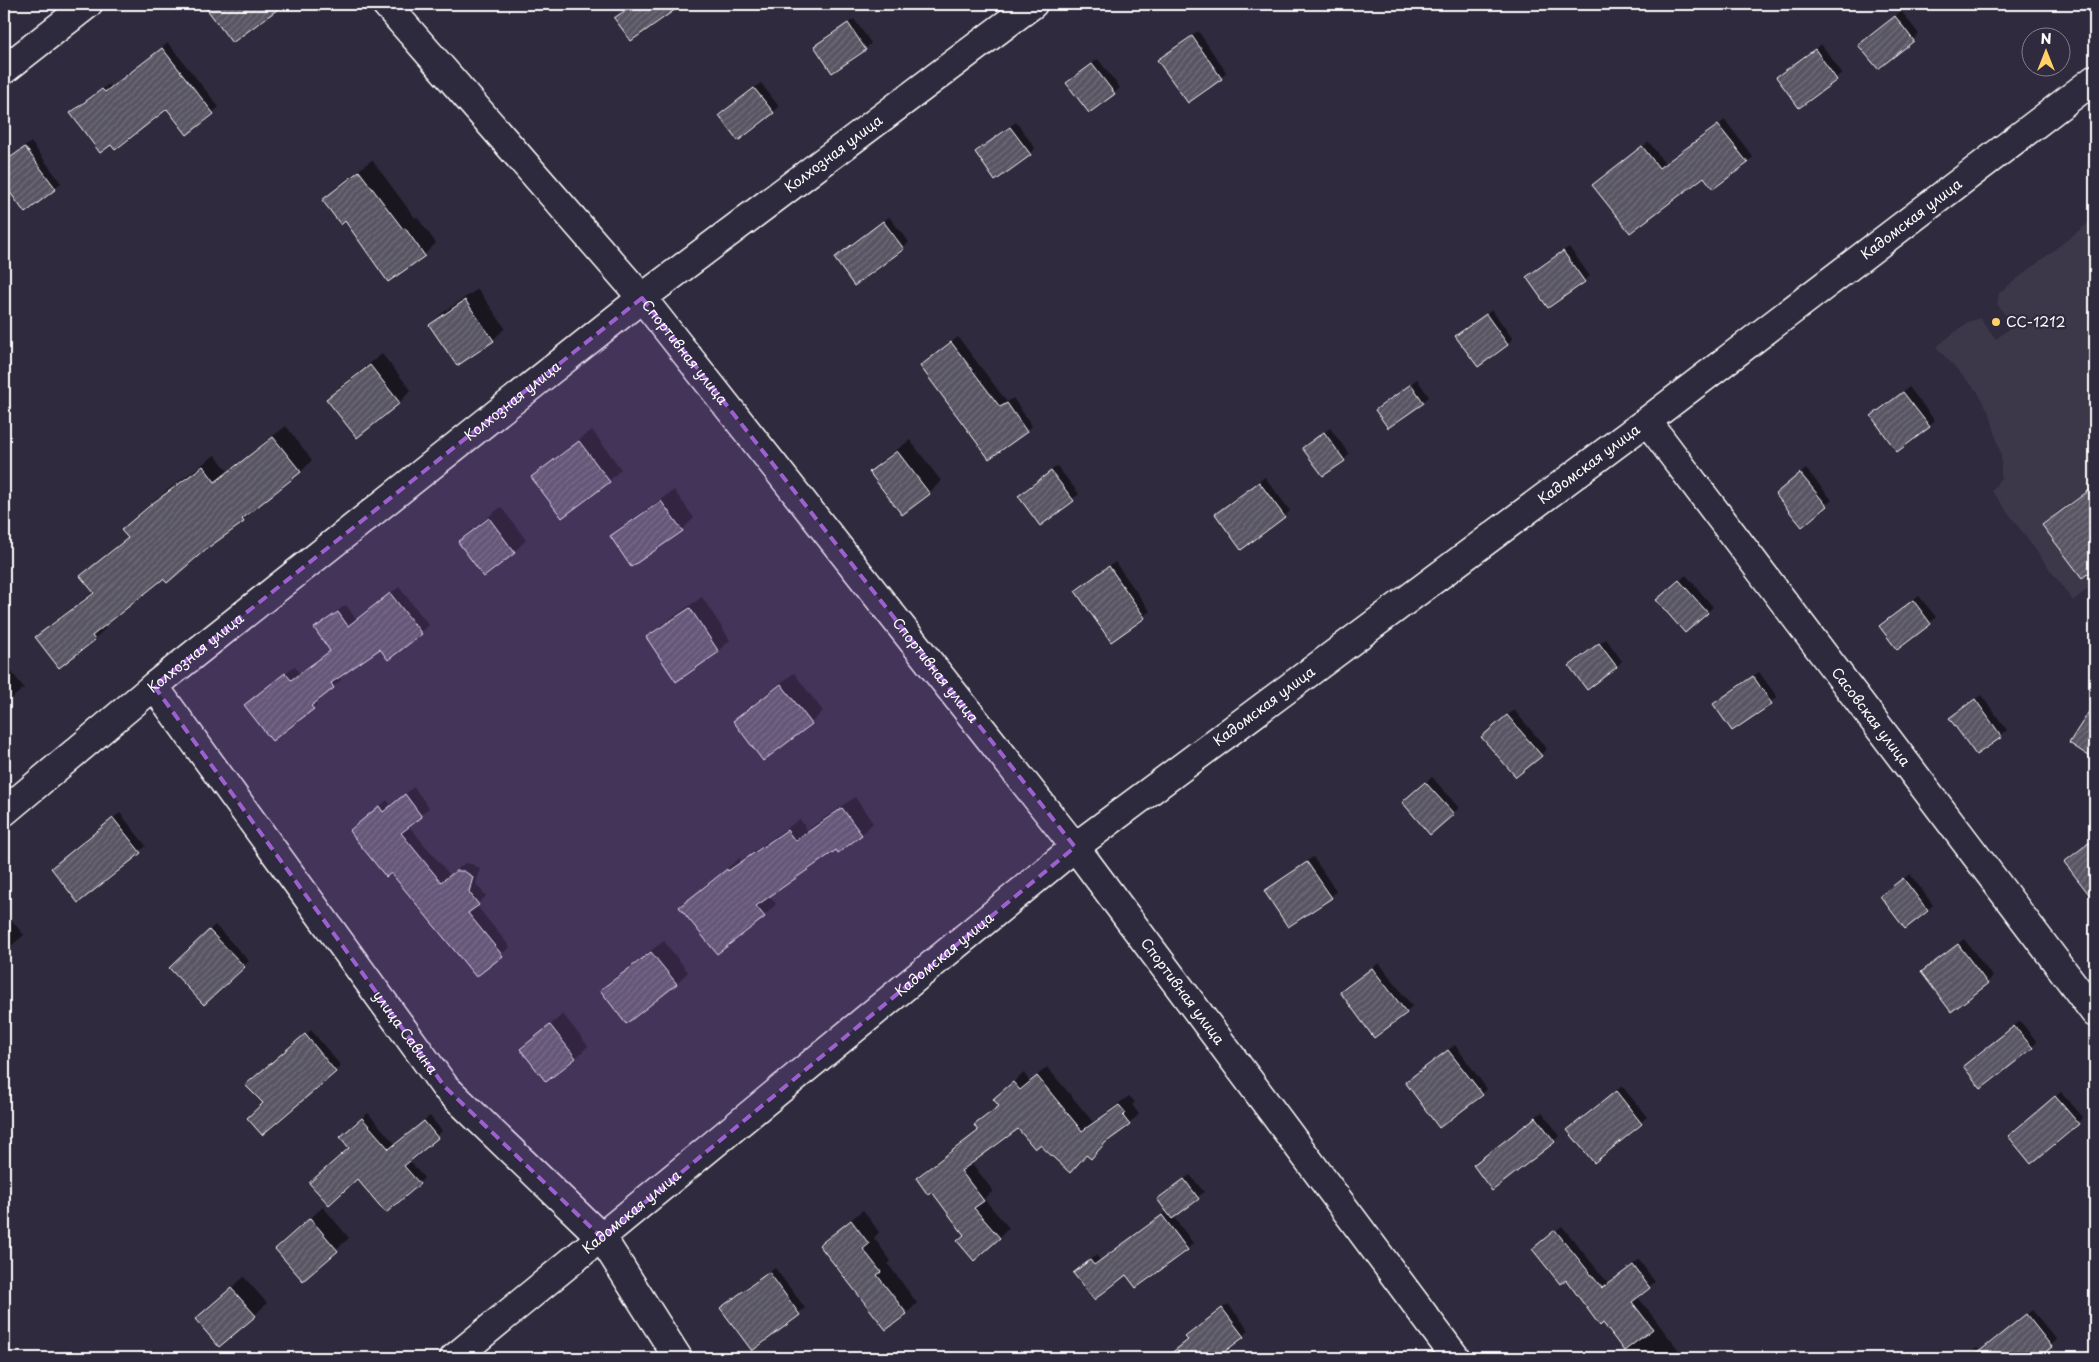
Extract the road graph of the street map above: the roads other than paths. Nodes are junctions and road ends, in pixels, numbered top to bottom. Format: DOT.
graph roads {
  1 [pos="88,4"];
  2 [pos="386,4"];
  3 [pos="1033,4"];
  4 [pos="4,70"];
  5 [pos="2095,79"];
  6 [pos="642,298"];
  7 [pos="1647,421"];
  8 [pos="154,686"];
  9 [pos="4,812"];
  10 [pos="1075,848"];
  11 [pos="2095,1013"];
  12 [pos="602,1238"];
  13 [pos="454,1358"];
  14 [pos="678,1358"];
  15 [pos="1456,1358"];
  1 -- 4 [label="street"];
  2 -- 6 [label="street, Спортивная улица"];
  3 -- 6 [label="street, Колхозная улица"];
  5 -- 7 [label="street, Кадомская улица"];
  6 -- 8 [label="street, Колхозная улица"];
  6 -- 10 [label="street, Спортивная улица"];
  7 -- 10 [label="street, Кадомская улица"];
  7 -- 11 [label="street, Сасовская улица"];
  8 -- 9 [label="street, Колхозная улица"];
  8 -- 12 [label="street, улица Савина"];
  10 -- 12 [label="street, Кадомская улица"];
  10 -- 15 [label="street, Спортивная улица"];
  12 -- 13 [label="street, Кадомская улица"];
  12 -- 14 [label="street, улица Савина"];
}
